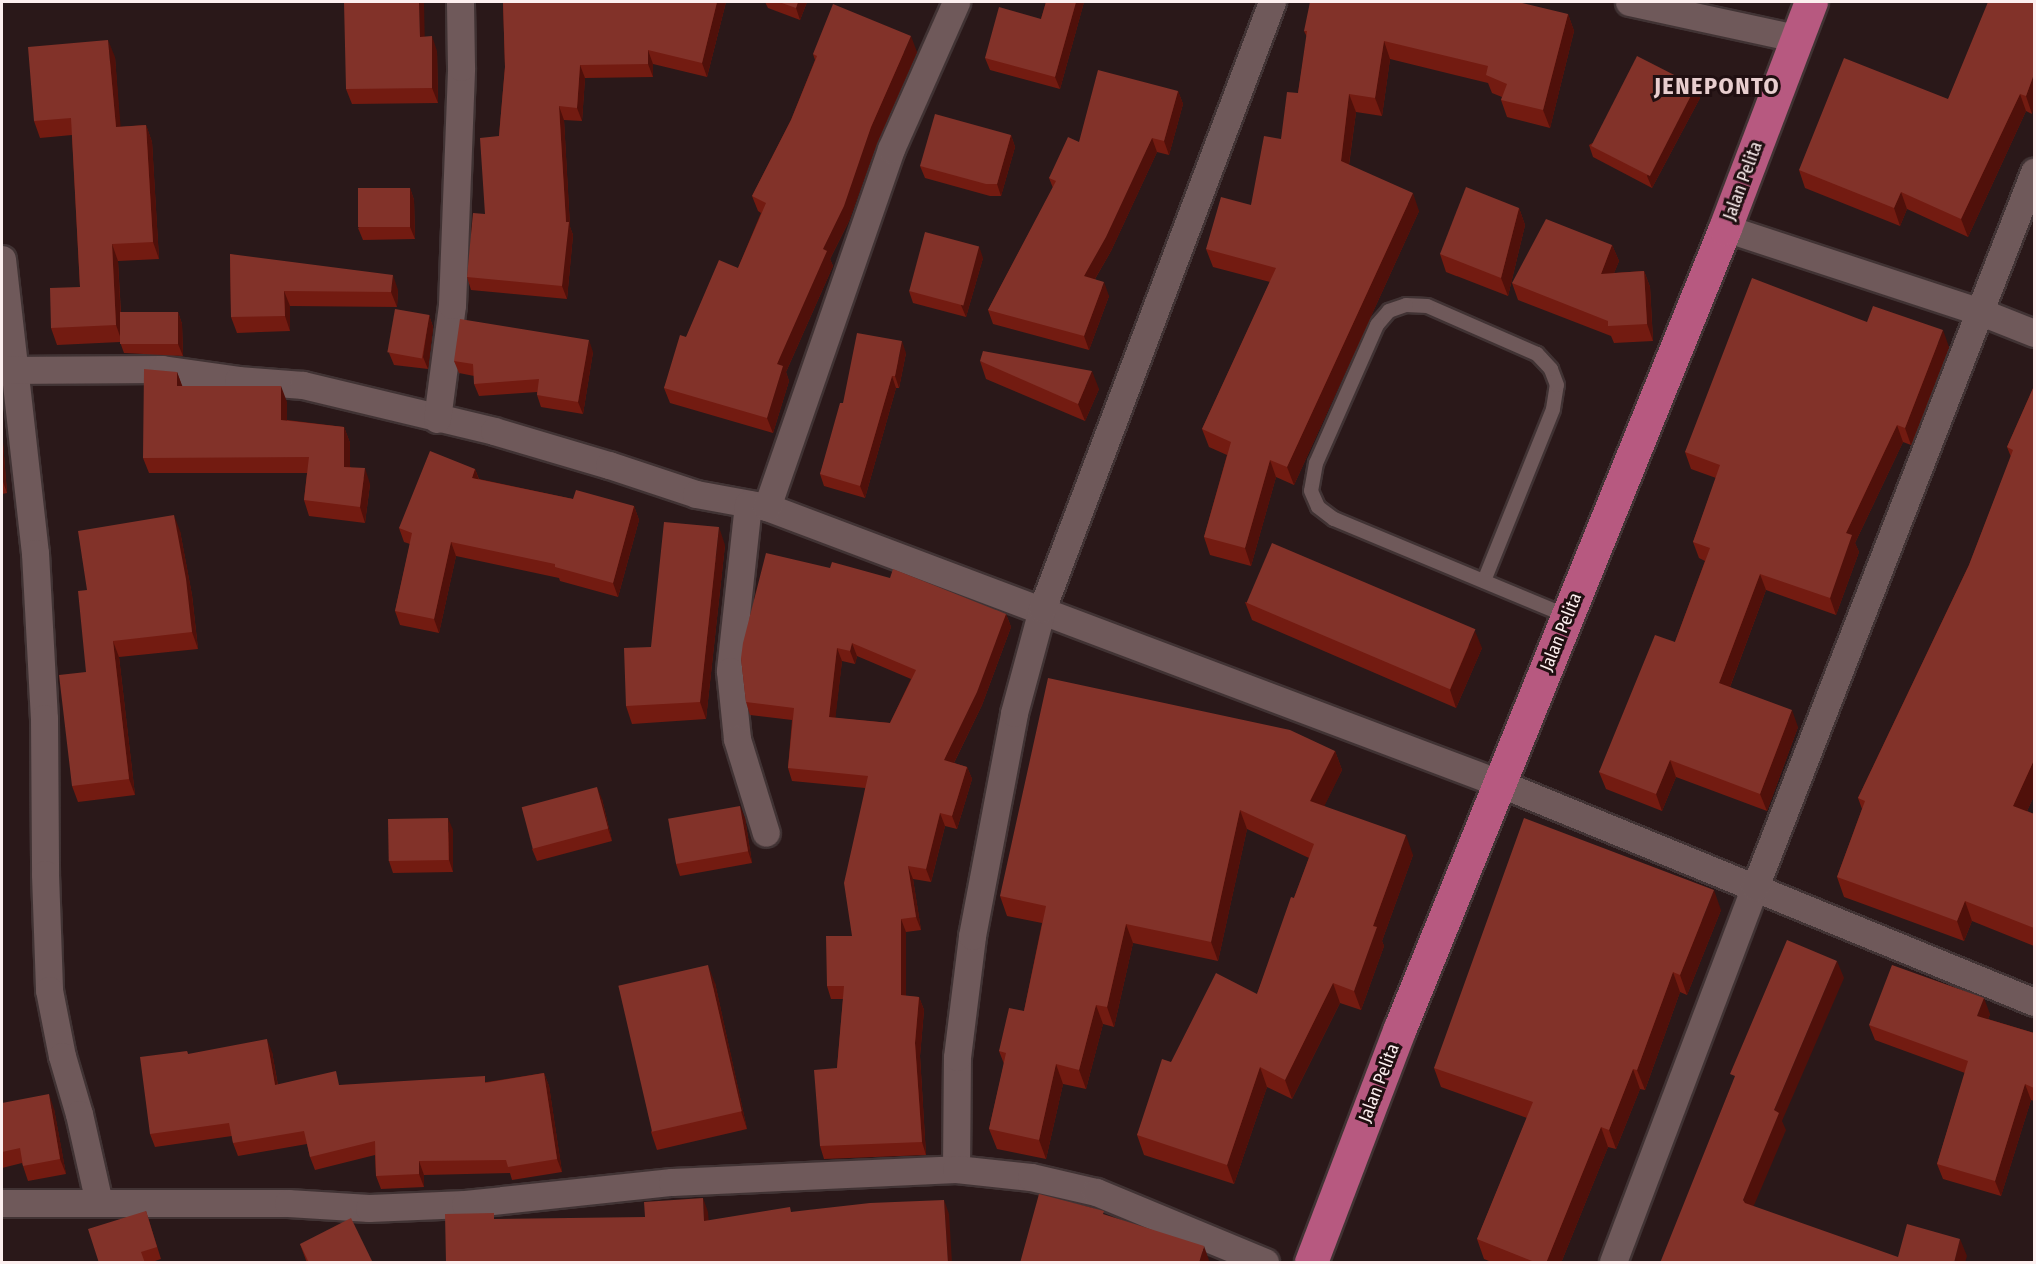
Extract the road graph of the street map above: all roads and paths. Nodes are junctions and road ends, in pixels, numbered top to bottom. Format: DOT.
graph roads {
  1 [pos="460,2"];
  2 [pos="956,2"];
  3 [pos="1272,2"];
  4 [pos="1629,2"];
  5 [pos="1811,2"];
  6 [pos="1796,38"];
  7 [pos="2034,172"];
  8 [pos="1725,228"];
  9 [pos="2,259"];
  10 [pos="1981,312"];
  11 [pos="2034,333"];
  12 [pos="8,370"];
  13 [pos="437,419"];
  14 [pos="758,506"];
  15 [pos="1484,581"];
  16 [pos="1042,609"];
  17 [pos="1567,616"];
  18 [pos="1499,783"];
  19 [pos="766,833"];
  20 [pos="1755,887"];
  21 [pos="2034,1002"];
  22 [pos="956,1169"];
  23 [pos="2,1203"];
  24 [pos="99,1203"];
  25 [pos="1265,1263"];
  26 [pos="1311,1263"];
  27 [pos="1613,1263"];
  1 -- 13 [label="street"];
  2 -- 14 [label="street"];
  3 -- 16 [label="street"];
  4 -- 6 [label="street"];
  5 -- 6 [label="highway, Jalan Pelita"];
  6 -- 8 [label="highway, Jalan Pelita"];
  7 -- 10 [label="street"];
  8 -- 10 [label="street"];
  8 -- 17 [label="highway, Jalan Pelita"];
  9 -- 12 [label="street"];
  10 -- 11 [label="street"];
  10 -- 20 [label="street"];
  12 -- 13 [label="street"];
  12 -- 24 [label="street"];
  13 -- 14 [label="street"];
  14 -- 16 [label="street"];
  14 -- 19 [label="street"];
  15 -- 15 [label="lane"];
  15 -- 17 [label="lane"];
  16 -- 18 [label="street"];
  16 -- 22 [label="street"];
  17 -- 18 [label="highway, Jalan Pelita"];
  18 -- 20 [label="street"];
  18 -- 26 [label="highway, Jalan Pelita"];
  20 -- 21 [label="street"];
  20 -- 27 [label="street"];
  22 -- 24 [label="street"];
  22 -- 25 [label="street"];
  23 -- 24 [label="street"];
}
